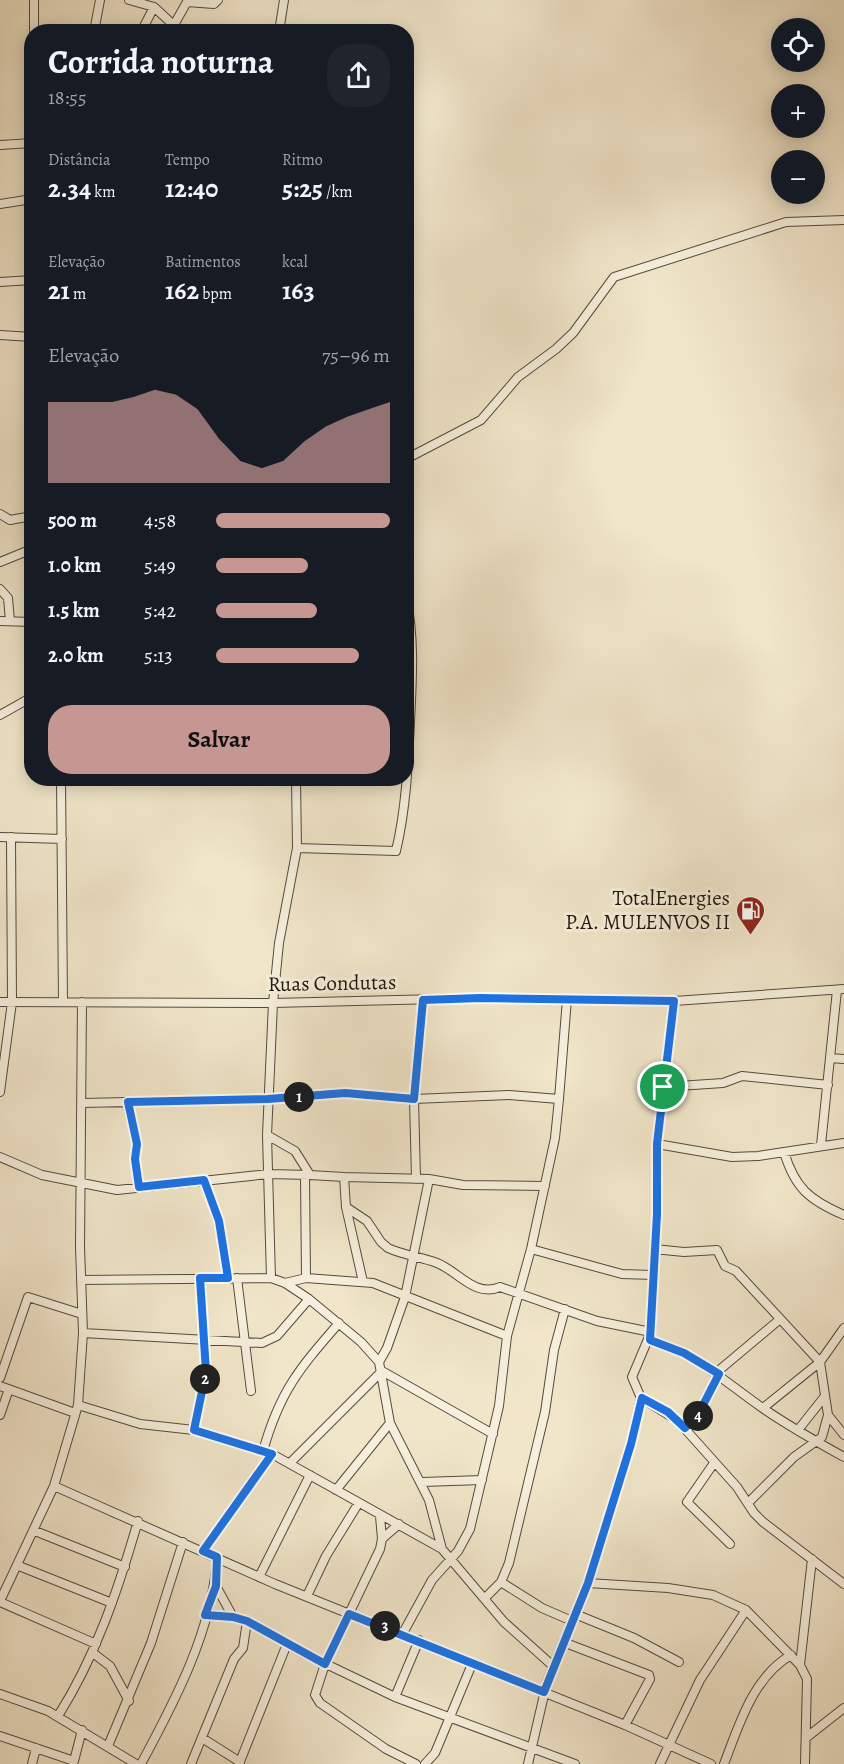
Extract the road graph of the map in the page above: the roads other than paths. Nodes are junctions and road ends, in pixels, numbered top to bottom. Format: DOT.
graph roads {
  1 [pos="34,0"];
  2 [pos="100,0"];
  3 [pos="129,0"];
  4 [pos="218,0"];
  5 [pos="284,0"];
  6 [pos="187,1"];
  7 [pos="154,8"];
  8 [pos="34,24"];
  9 [pos="96,24"];
  10 [pos="145,24"];
  11 [pos="172,24"];
  12 [pos="178,24"];
  13 [pos="280,24"];
  14 [pos="24,144"];
  15 [pos="0,146"];
  16 [pos="24,200"];
  17 [pos="0,204"];
  18 [pos="844,220"];
  19 [pos="24,280"];
  20 [pos="0,282"];
  21 [pos="0,335"];
  22 [pos="24,336"];
  23 [pos="414,455"];
  24 [pos="0,514"];
  25 [pos="24,517"];
  26 [pos="24,552"];
  27 [pos="0,562"];
  28 [pos="0,589"];
  29 [pos="0,621"];
  30 [pos="10,621"];
  31 [pos="24,622"];
  32 [pos="24,702"];
  33 [pos="0,716"];
  34 [pos="61,786"];
  35 [pos="296,786"];
  36 [pos="406,786"];
  37 [pos="0,837"];
  38 [pos="11,837"];
  39 [pos="62,839"];
  40 [pos="297,848"];
  41 [pos="840,990"];
  42 [pos="567,999"];
  43 [pos="423,1000"];
  44 [pos="674,1001"];
  45 [pos="0,1002"];
  46 [pos="12,1002"];
  47 [pos="63,1002"];
  48 [pos="82,1002"];
  49 [pos="273,1003"];
  50 [pos="830,1058"];
  51 [pos="844,1059"];
  52 [pos="828,1085"];
  53 [pos="663,1087"];
  54 [pos="0,1092"];
  55 [pos="268,1099"];
  56 [pos="414,1099"];
  57 [pos="559,1099"];
  58 [pos="128,1102"];
  59 [pos="82,1103"];
  60 [pos="267,1135"];
  61 [pos="844,1143"];
  62 [pos="657,1144"];
  63 [pos="821,1144"];
  64 [pos="783,1152"];
  65 [pos="0,1157"];
  66 [pos="269,1174"];
  67 [pos="307,1175"];
  68 [pos="344,1177"];
  69 [pos="416,1179"];
  70 [pos="429,1179"];
  71 [pos="204,1180"];
  72 [pos="81,1184"];
  73 [pos="545,1186"];
  74 [pos="139,1187"];
  75 [pos="346,1207"];
  76 [pos="844,1215"];
  77 [pos="531,1249"];
  78 [pos="654,1249"];
  79 [pos="412,1256"];
  80 [pos="653,1275"];
  81 [pos="200,1278"];
  82 [pos="232,1278"];
  83 [pos="271,1278"];
  84 [pos="306,1278"];
  85 [pos="81,1280"];
  86 [pos="285,1282"];
  87 [pos="363,1282"];
  88 [pos="519,1294"];
  89 [pos="405,1298"];
  90 [pos="309,1299"];
  91 [pos="565,1309"];
  92 [pos="82,1314"];
  93 [pos="779,1320"];
  94 [pos="339,1323"];
  95 [pos="844,1328"];
  96 [pos="83,1333"];
  97 [pos="507,1336"];
  98 [pos="651,1336"];
  99 [pos="204,1341"];
  100 [pos="246,1341"];
  101 [pos="379,1362"];
  102 [pos="819,1362"];
  103 [pos="382,1371"];
  104 [pos="718,1373"];
  105 [pos="0,1378"];
  106 [pos="4,1388"];
  107 [pos="251,1390"];
  108 [pos="825,1396"];
  109 [pos="642,1398"];
  110 [pos="763,1408"];
  111 [pos="76,1409"];
  112 [pos="0,1415"];
  113 [pos="828,1415"];
  114 [pos="390,1423"];
  115 [pos="685,1428"];
  116 [pos="194,1430"];
  117 [pos="798,1430"];
  118 [pos="493,1434"];
  119 [pos="844,1435"];
  120 [pos="812,1440"];
  121 [pos="268,1453"];
  122 [pos="844,1457"];
  123 [pos="290,1463"];
  124 [pos="714,1463"];
  125 [pos="310,1475"];
  126 [pos="482,1480"];
  127 [pos="422,1482"];
  128 [pos="54,1486"];
  129 [pos="336,1490"];
  130 [pos="748,1503"];
  131 [pos="358,1504"];
  132 [pos="380,1516"];
  133 [pos="138,1521"];
  134 [pos="399,1524"];
  135 [pos="35,1531"];
  136 [pos="382,1539"];
  137 [pos="183,1542"];
  138 [pos="730,1544"];
  139 [pos="442,1549"];
  140 [pos="203,1551"];
  141 [pos="217,1557"];
  142 [pos="450,1558"];
  143 [pos="812,1559"];
  144 [pos="19,1566"];
  145 [pos="125,1567"];
  146 [pos="259,1577"];
  147 [pos="501,1582"];
  148 [pos="843,1582"];
  149 [pos="588,1583"];
  150 [pos="216,1586"];
  151 [pos="307,1596"];
  152 [pos="485,1598"];
  153 [pos="0,1601"];
  154 [pos="112,1603"];
  155 [pos="746,1610"];
  156 [pos="349,1614"];
  157 [pos="205,1615"];
  158 [pos="233,1617"];
  159 [pos="574,1618"];
  160 [pos="247,1621"];
  161 [pos="403,1633"];
  162 [pos="419,1640"];
  163 [pos="563,1642"];
  164 [pos="287,1644"];
  165 [pos="95,1648"];
  166 [pos="791,1655"];
  167 [pos="679,1662"];
  168 [pos="325,1664"];
  169 [pos="472,1664"];
  170 [pos="800,1665"];
  171 [pos="553,1666"];
  172 [pos="544,1692"];
  173 [pos="0,1694"];
  174 [pos="395,1697"];
  175 [pos="129,1701"];
  176 [pos="844,1708"];
  177 [pos="58,1716"];
  178 [pos="447,1717"];
  179 [pos="625,1725"];
  180 [pos="82,1730"];
  181 [pos="0,1736"];
  182 [pos="807,1737"];
  183 [pos="202,1738"];
  184 [pos="108,1746"];
  185 [pos="669,1746"];
  186 [pos="36,1748"];
  187 [pos="531,1749"];
  188 [pos="122,1760"];
  189 [pos="74,1762"];
  190 [pos="240,1763"];
  191 [pos="569,1763"];
  192 [pos="32,1764"];
  193 [pos="139,1764"];
  194 [pos="191,1764"];
  195 [pos="416,1764"];
  196 [pos="425,1764"];
  197 [pos="528,1764"];
  198 [pos="660,1764"];
  199 [pos="711,1764"];
  200 [pos="724,1764"];
  201 [pos="805,1764"];
  1 -- 8 [label="street"];
  2 -- 9 [label="street"];
  3 -- 7 [label="street"];
  4 -- 6 [label="street"];
  5 -- 13 [label="street"];
  6 -- 12 [label="street"];
  7 -- 10 [label="street"];
  7 -- 11 [label="street"];
  14 -- 15 [label="street"];
  16 -- 17 [label="street"];
  18 -- 23 [label="street"];
  19 -- 20 [label="street"];
  21 -- 22 [label="street"];
  24 -- 25 [label="street"];
  26 -- 27 [label="street"];
  28 -- 30 [label="street"];
  29 -- 30 [label="street"];
  30 -- 31 [label="street"];
  32 -- 33 [label="street"];
  34 -- 39 [label="street"];
  35 -- 40 [label="street"];
  36 -- 40 [label="street"];
  37 -- 38 [label="street"];
  38 -- 39 [label="street"];
  38 -- 46 [label="street"];
  39 -- 47 [label="street"];
  40 -- 49 [label="street"];
  41 -- 44 [label="street, Ruas Condutas"];
  41 -- 50 [label="street"];
  42 -- 43 [label="street, Ruas Condutas"];
  42 -- 44 [label="street, Ruas Condutas"];
  42 -- 57 [label="street"];
  43 -- 49 [label="street, Ruas Condutas"];
  43 -- 56 [label="street"];
  44 -- 53 [label="street"];
  45 -- 46 [label="street, Ruas Condutas"];
  46 -- 47 [label="street, Ruas Condutas"];
  46 -- 54 [label="street"];
  47 -- 48 [label="street, Ruas Condutas"];
  48 -- 49 [label="street, Ruas Condutas"];
  48 -- 59 [label="street"];
  49 -- 55 [label="street"];
  50 -- 51 [label="street"];
  50 -- 52 [label="street"];
  52 -- 53 [label="street"];
  52 -- 63 [label="street"];
  53 -- 62 [label="street"];
  55 -- 56 [label="street"];
  55 -- 58 [label="street"];
  55 -- 60 [label="street"];
  56 -- 57 [label="street"];
  56 -- 69 [label="street"];
  57 -- 73 [label="street"];
  58 -- 59 [label="street"];
  58 -- 74 [label="street"];
  59 -- 72 [label="street"];
  60 -- 66 [label="street"];
  60 -- 67 [label="street"];
  61 -- 63 [label="street"];
  62 -- 64 [label="street"];
  62 -- 78 [label="street"];
  63 -- 64 [label="street"];
  64 -- 76 [label="street"];
  65 -- 72 [label="street"];
  66 -- 67 [label="street"];
  66 -- 71 [label="street"];
  66 -- 83 [label="street"];
  67 -- 68 [label="street"];
  67 -- 84 [label="street"];
  68 -- 69 [label="street"];
  68 -- 75 [label="street"];
  69 -- 70 [label="street"];
  70 -- 73 [label="street"];
  70 -- 79 [label="street"];
  71 -- 74 [label="street"];
  71 -- 82 [label="street"];
  72 -- 74 [label="street"];
  72 -- 85 [label="street"];
  73 -- 77 [label="street"];
  75 -- 79 [label="street"];
  75 -- 87 [label="street"];
  77 -- 80 [label="street"];
  77 -- 88 [label="street"];
  78 -- 80 [label="street"];
  78 -- 93 [label="street"];
  79 -- 88 [label="street"];
  79 -- 89 [label="street"];
  80 -- 98 [label="street"];
  81 -- 82 [label="street"];
  81 -- 85 [label="street"];
  81 -- 99 [label="street"];
  82 -- 83 [label="street"];
  82 -- 100 [label="street"];
  83 -- 86 [label="street"];
  84 -- 86 [label="street"];
  84 -- 87 [label="street"];
  85 -- 92 [label="street"];
  86 -- 90 [label="street"];
  87 -- 89 [label="street"];
  88 -- 91 [label="street"];
  88 -- 97 [label="street"];
  89 -- 97 [label="street"];
  89 -- 101 [label="street"];
  90 -- 94 [label="street"];
  90 -- 100 [label="street"];
  91 -- 98 [label="street"];
  91 -- 147 [label="street"];
  92 -- 96 [label="street"];
  92 -- 105 [label="street"];
  93 -- 102 [label="street"];
  93 -- 104 [label="street"];
  94 -- 101 [label="street"];
  94 -- 121 [label="street"];
  95 -- 102 [label="street"];
  96 -- 99 [label="street"];
  96 -- 111 [label="street"];
  97 -- 118 [label="street"];
  98 -- 104 [label="street"];
  98 -- 109 [label="street"];
  99 -- 100 [label="street"];
  99 -- 116 [label="street"];
  100 -- 107 [label="street"];
  101 -- 103 [label="street"];
  102 -- 108 [label="street"];
  102 -- 110 [label="street"];
  103 -- 114 [label="street"];
  103 -- 118 [label="street"];
  103 -- 123 [label="street"];
  104 -- 110 [label="street"];
  104 -- 115 [label="street"];
  106 -- 111 [label="street"];
  106 -- 112 [label="street"];
  108 -- 113 [label="street"];
  108 -- 117 [label="street"];
  109 -- 115 [label="street"];
  109 -- 149 [label="street"];
  110 -- 117 [label="street"];
  111 -- 116 [label="street"];
  111 -- 128 [label="street"];
  113 -- 119 [label="street"];
  113 -- 120 [label="street"];
  114 -- 127 [label="street"];
  114 -- 129 [label="street"];
  115 -- 124 [label="street"];
  116 -- 121 [label="street"];
  117 -- 120 [label="street"];
  118 -- 126 [label="street"];
  120 -- 122 [label="street"];
  120 -- 130 [label="street"];
  121 -- 123 [label="street"];
  121 -- 140 [label="street"];
  123 -- 125 [label="street"];
  124 -- 130 [label="street"];
  124 -- 138 [label="street"];
  125 -- 129 [label="street"];
  125 -- 146 [label="street"];
  126 -- 127 [label="street"];
  126 -- 142 [label="street"];
  127 -- 139 [label="street"];
  128 -- 133 [label="street"];
  128 -- 135 [label="street"];
  129 -- 131 [label="street"];
  130 -- 143 [label="street"];
  131 -- 132 [label="street"];
  131 -- 151 [label="street"];
  132 -- 134 [label="street"];
  132 -- 136 [label="street"];
  133 -- 137 [label="street"];
  133 -- 145 [label="street"];
  134 -- 136 [label="street"];
  134 -- 139 [label="street"];
  135 -- 144 [label="street"];
  135 -- 145 [label="street"];
  136 -- 156 [label="street"];
  137 -- 140 [label="street"];
  137 -- 175 [label="street"];
  139 -- 142 [label="street"];
  140 -- 141 [label="street"];
  141 -- 146 [label="street"];
  141 -- 150 [label="street"];
  142 -- 152 [label="street"];
  142 -- 161 [label="street"];
  143 -- 148 [label="street"];
  143 -- 170 [label="street"];
  144 -- 153 [label="street"];
  144 -- 154 [label="street"];
  145 -- 154 [label="street"];
  146 -- 151 [label="street"];
  147 -- 152 [label="street"];
  147 -- 159 [label="street"];
  149 -- 155 [label="street"];
  149 -- 159 [label="street"];
  150 -- 157 [label="street"];
  150 -- 158 [label="street"];
  151 -- 156 [label="street"];
  152 -- 171 [label="street"];
  153 -- 165 [label="street"];
  154 -- 165 [label="street"];
  155 -- 166 [label="street"];
  155 -- 185 [label="street"];
  156 -- 161 [label="street"];
  156 -- 168 [label="street"];
  157 -- 158 [label="street"];
  157 -- 193 [label="street"];
  158 -- 160 [label="street"];
  159 -- 163 [label="street"];
  159 -- 167 [label="street"];
  160 -- 164 [label="street"];
  160 -- 183 [label="street"];
  161 -- 162 [label="street"];
  162 -- 169 [label="street"];
  162 -- 174 [label="street"];
  163 -- 171 [label="street"];
  163 -- 179 [label="street"];
  164 -- 168 [label="street"];
  164 -- 190 [label="street"];
  165 -- 175 [label="street"];
  165 -- 177 [label="street"];
  166 -- 170 [label="street"];
  166 -- 200 [label="street"];
  168 -- 174 [label="street"];
  168 -- 195 [label="street"];
  169 -- 172 [label="street"];
  169 -- 178 [label="street"];
  170 -- 182 [label="street"];
  171 -- 172 [label="street"];
  172 -- 179 [label="street"];
  172 -- 187 [label="street"];
  173 -- 177 [label="street"];
  174 -- 178 [label="street"];
  175 -- 184 [label="street"];
  176 -- 182 [label="street"];
  177 -- 180 [label="street"];
  178 -- 187 [label="street"];
  178 -- 196 [label="street"];
  179 -- 185 [label="street"];
  180 -- 184 [label="street"];
  180 -- 189 [label="street"];
  181 -- 186 [label="street"];
  182 -- 201 [label="street"];
  183 -- 190 [label="street"];
  183 -- 194 [label="street"];
  184 -- 188 [label="street"];
  185 -- 198 [label="street"];
  185 -- 199 [label="street"];
  186 -- 189 [label="street"];
  186 -- 192 [label="street"];
  187 -- 191 [label="street"];
  187 -- 197 [label="street"];
  188 -- 193 [label="street"];
}
